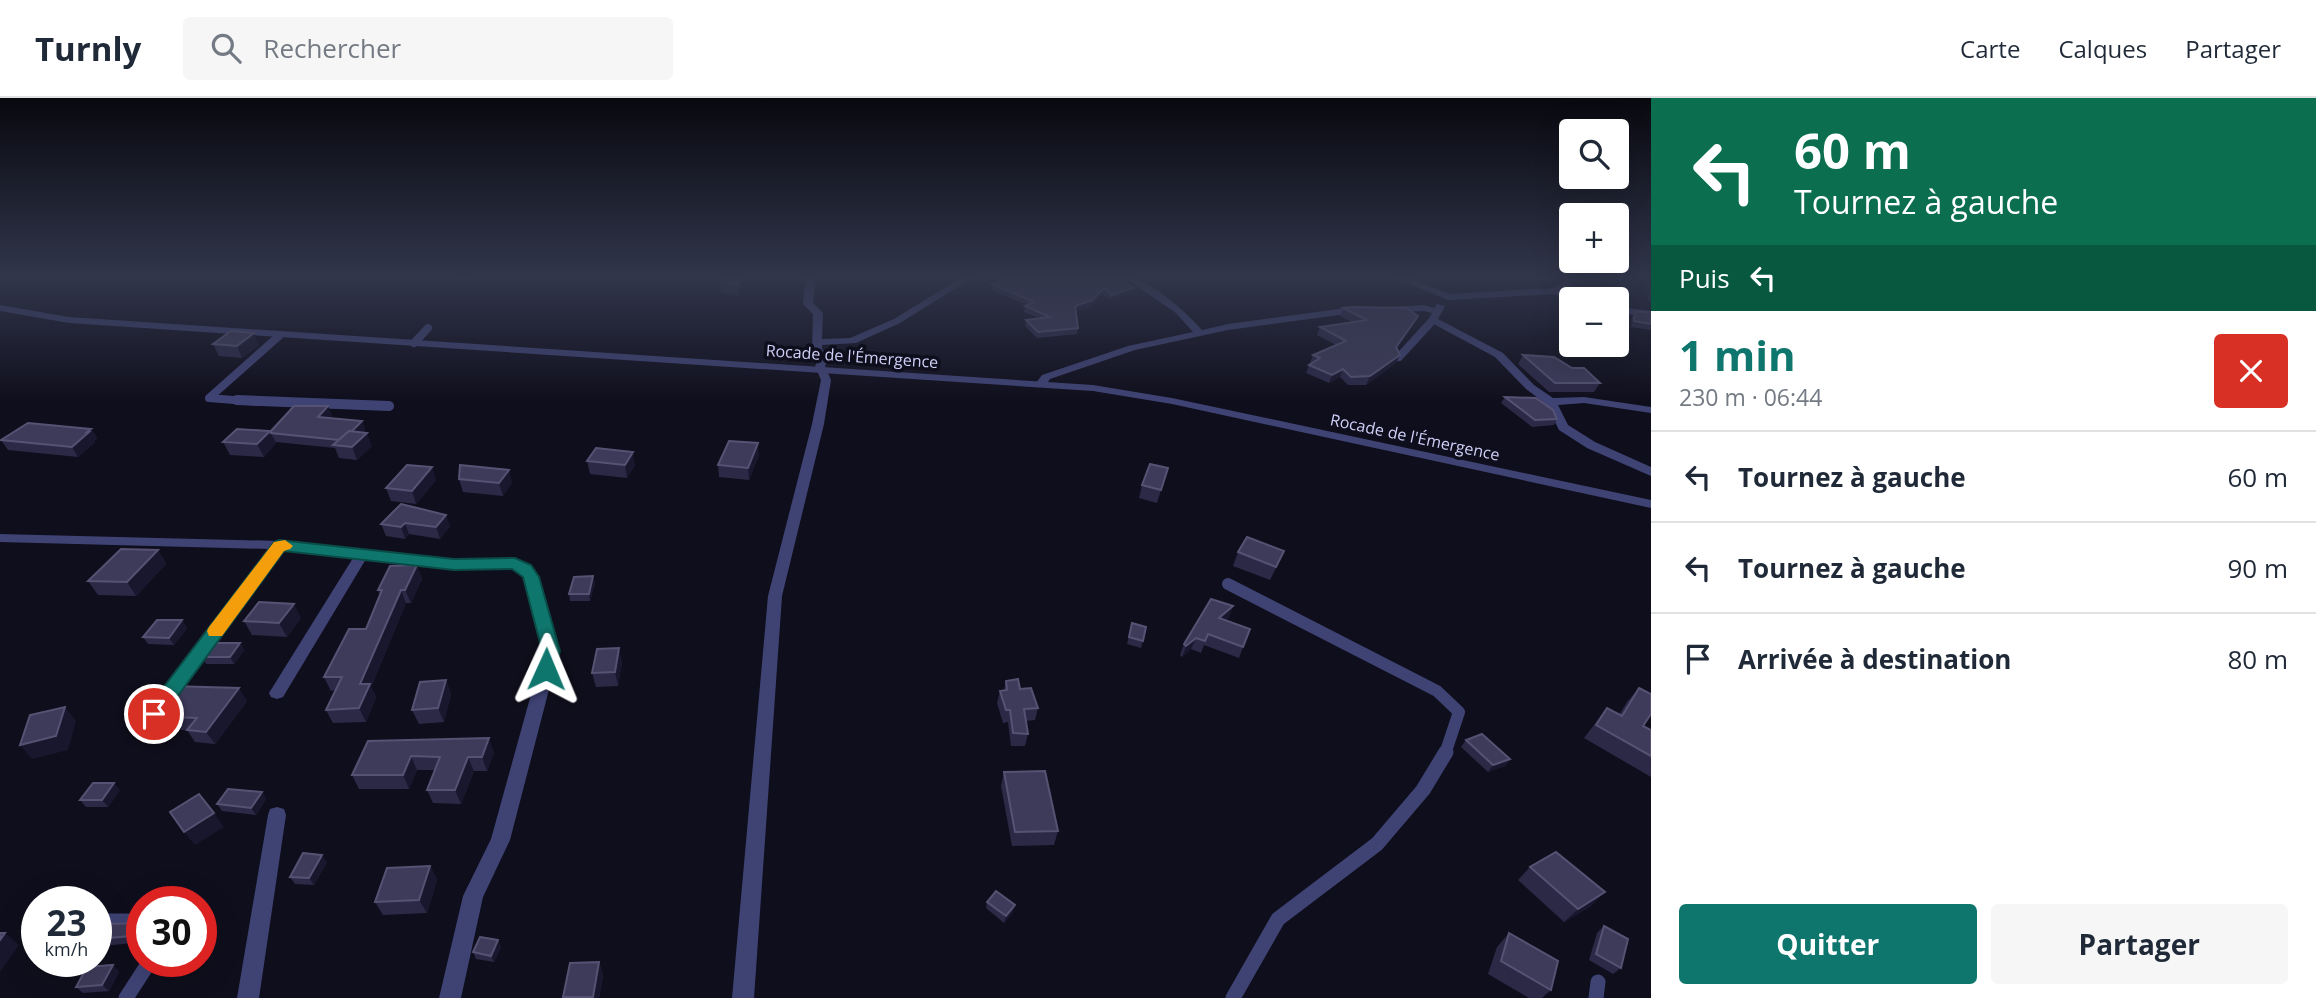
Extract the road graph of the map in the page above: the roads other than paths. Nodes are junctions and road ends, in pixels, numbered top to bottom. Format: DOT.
graph roads {
  1 [pos="58,318"];
  2 [pos="818,318"];
  3 [pos="902,318"];
  4 [pos="1186,318"];
  5 [pos="1294,318"];
  6 [pos="1432,318"];
  7 [pos="1440,318"];
  8 [pos="428,328"];
  9 [pos="1200,333"];
  10 [pos="280,335"];
  11 [pos="819,342"];
  12 [pos="414,343"];
  13 [pos="1399,357"];
  14 [pos="822,370"];
  15 [pos="1042,383"];
  16 [pos="1551,402"];
  17 [pos="389,406"];
  18 [pos="1651,410"];
  19 [pos="1651,472"];
  20 [pos="1651,504"];
  21 [pos="0,538"];
  22 [pos="279,545"];
  23 [pos="363,553"];
  24 [pos="1228,584"];
  25 [pos="277,693"];
  26 [pos="154,714"];
  27 [pos="277,815"];
  28 [pos="140,977"];
  29 [pos="126,998"];
  30 [pos="248,998"];
  31 [pos="450,998"];
  32 [pos="743,998"];
  33 [pos="1233,998"];
  1 -- 10 [label="street, Rocade de l'Émergence"];
  2 -- 11 [label="street"];
  3 -- 11 [label="street"];
  4 -- 9 [label="street"];
  5 -- 9 [label="street"];
  6 -- 13 [label="lane"];
  7 -- 16 [label="street"];
  8 -- 12 [label="lane"];
  9 -- 15 [label="street"];
  10 -- 12 [label="street, Rocade de l'Émergence"];
  10 -- 17 [label="lane"];
  11 -- 14 [label="street"];
  12 -- 14 [label="street, Rocade de l'Émergence"];
  14 -- 15 [label="street, Rocade de l'Émergence"];
  14 -- 32 [label="street"];
  15 -- 20 [label="street, Rocade de l'Émergence"];
  16 -- 18 [label="street"];
  16 -- 19 [label="street"];
  21 -- 22 [label="street"];
  22 -- 23 [label="street"];
  22 -- 26 [label="street"];
  23 -- 25 [label="street"];
  23 -- 31 [label="street"];
  24 -- 33 [label="lane"];
  27 -- 30 [label="street"];
  28 -- 29 [label="lane"];
}
